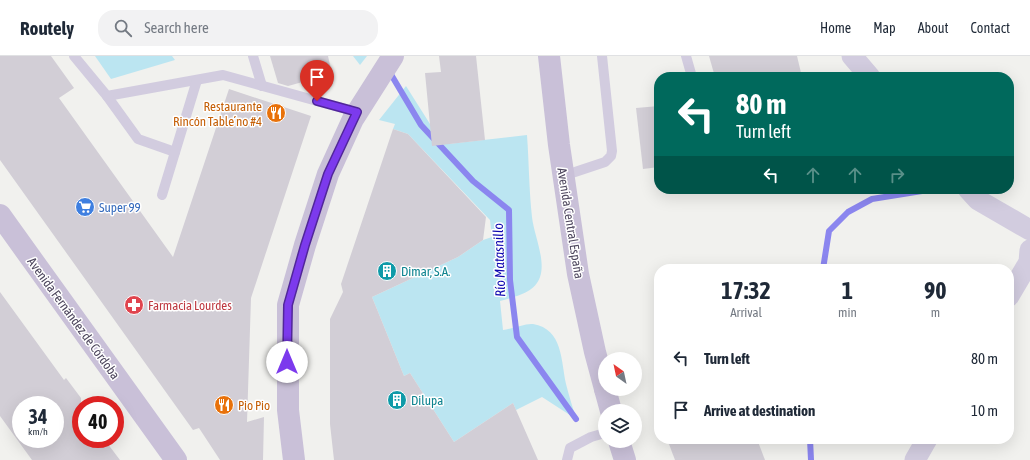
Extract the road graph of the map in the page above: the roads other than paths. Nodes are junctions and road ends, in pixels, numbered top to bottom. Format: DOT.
graph roads {
  1 [pos="74,56"];
  2 [pos="254,56"];
  3 [pos="602,56"];
  4 [pos="686,56"];
  5 [pos="852,56"];
  6 [pos="545,61"];
  7 [pos="389,62"];
  8 [pos="691,72"];
  9 [pos="866,72"];
  10 [pos="197,80"];
  11 [pos="262,86"];
  12 [pos="107,96"];
  13 [pos="357,112"];
  14 [pos="175,152"];
  15 [pos="563,176"];
  16 [pos="973,194"];
  17 [pos="162,195"];
  18 [pos="0,214"];
  19 [pos="1030,230"];
  20 [pos="1030,250"];
  21 [pos="1014,288"];
  22 [pos="598,363"];
  23 [pos="598,435"];
  24 [pos="924,444"];
  25 [pos="621,448"];
  26 [pos="176,460"];
  27 [pos="294,460"];
  28 [pos="567,460"];
  29 [pos="625,460"];
  30 [pos="914,460"];
  1 -- 12 [label="lane"];
  2 -- 11 [label="lane"];
  3 -- 15 [label="lane"];
  4 -- 8 [label="lane"];
  5 -- 9 [label="street"];
  6 -- 15 [label="main road, Avenida Central España"];
  7 -- 13 [label="main road"];
  10 -- 11 [label="lane"];
  10 -- 12 [label="lane"];
  10 -- 14 [label="lane"];
  11 -- 13 [label="lane"];
  12 -- 14 [label="lane"];
  13 -- 27 [label="main road"];
  14 -- 17 [label="lane"];
  15 -- 22 [label="main road, Avenida Central España"];
  16 -- 19 [label="street"];
  18 -- 26 [label="main road, Avenida Fernández de Córdoba"];
  20 -- 21 [label="street"];
  23 -- 28 [label="lane"];
  24 -- 30 [label="street"];
  25 -- 29 [label="main road"];
}
